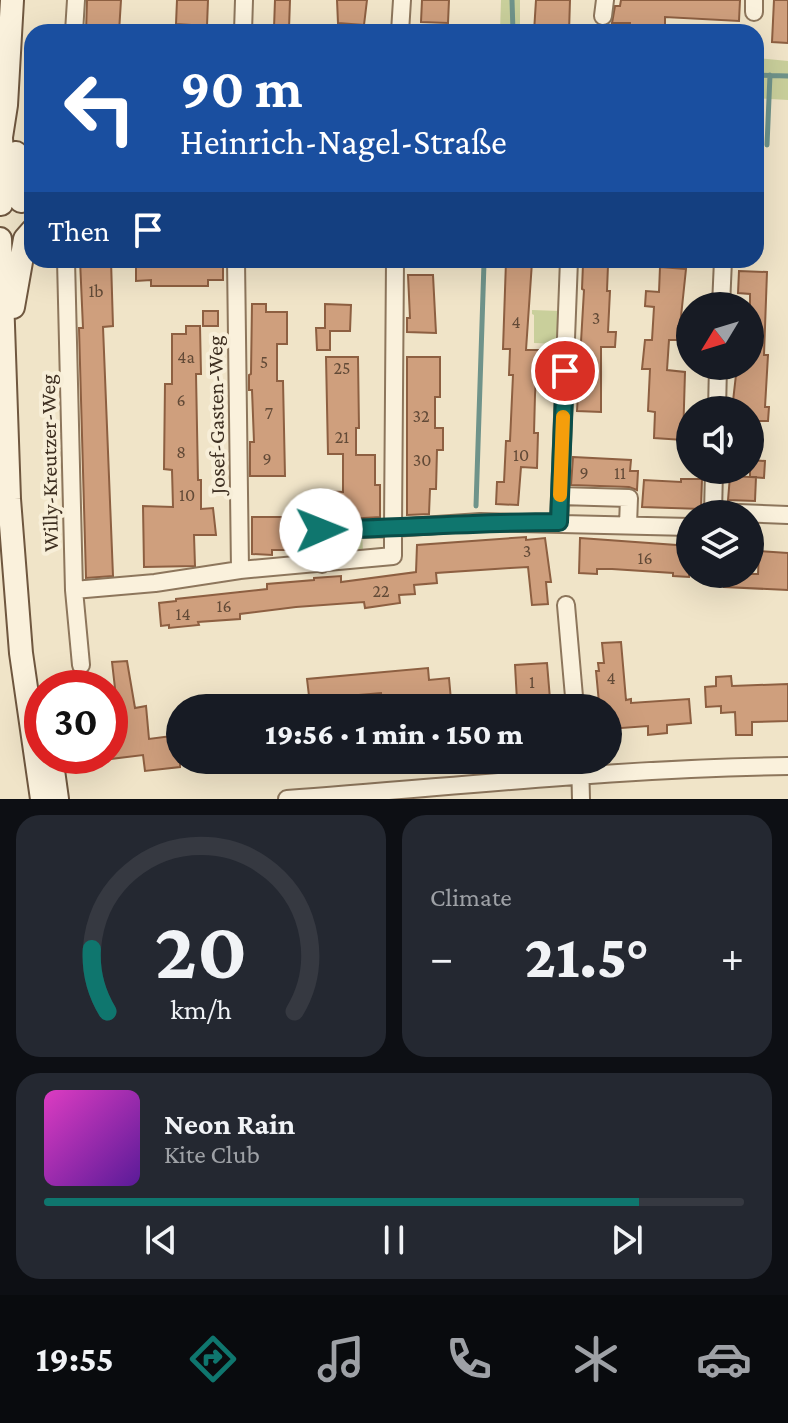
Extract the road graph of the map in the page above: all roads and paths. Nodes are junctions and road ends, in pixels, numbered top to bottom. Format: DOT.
graph roads {
  1 [pos="76,0"];
  2 [pos="244,0"];
  3 [pos="402,0"];
  4 [pos="8,13"];
  5 [pos="74,24"];
  6 [pos="243,24"];
  7 [pos="400,24"];
  8 [pos="5,54"];
  9 [pos="13,205"];
  10 [pos="0,238"];
  11 [pos="24,238"];
  12 [pos="24,262"];
  13 [pos="66,268"];
  14 [pos="236,268"];
  15 [pos="395,268"];
  16 [pos="569,268"];
  17 [pos="723,268"];
  18 [pos="722,292"];
  19 [pos="6,360"];
  20 [pos="560,496"];
  21 [pos="764,514"];
  22 [pos="788,515"];
  23 [pos="559,522"];
  24 [pos="628,525"];
  25 [pos="676,527"];
  26 [pos="393,528"];
  27 [pos="14,557"];
  28 [pos="322,564"];
  29 [pos="240,570"];
  30 [pos="74,590"];
  31 [pos="566,605"];
  32 [pos="81,665"];
  33 [pos="38,670"];
  34 [pos="574,694"];
  35 [pos="788,766"];
  36 [pos="622,771"];
  37 [pos="54,774"];
  38 [pos="524,774"];
  39 [pos="581,774"];
  40 [pos="42,799"];
  41 [pos="57,799"];
  42 [pos="287,799"];
  43 [pos="581,799"];
  1 -- 5 [label="street"];
  2 -- 6 [label="street"];
  3 -- 7 [label="street"];
  4 -- 8 [label="main road"];
  8 -- 9 [label="main road"];
  10 -- 11 [label="main road"];
  10 -- 19 [label="main road"];
  12 -- 19 [label="main road"];
  13 -- 30 [label="street, Willy-Kreutzer-Weg"];
  14 -- 29 [label="street, Josef-Gasten-Weg"];
  15 -- 26 [label="street"];
  16 -- 20 [label="street"];
  17 -- 18 [label="street"];
  19 -- 27 [label="main road"];
  20 -- 23 [label="street"];
  20 -- 24 [label="street"];
  21 -- 22 [label="street"];
  23 -- 24 [label="street"];
  23 -- 26 [label="street"];
  24 -- 25 [label="street"];
  26 -- 28 [label="street"];
  26 -- 28 [label="street"];
  27 -- 33 [label="main road"];
  27 -- 40 [label="main road"];
  28 -- 29 [label="street"];
  29 -- 30 [label="street"];
  30 -- 32 [label="street, Willy-Kreutzer-Weg"];
  31 -- 34 [label="street"];
  35 -- 36 [label="street"];
  37 -- 41 [label="main road"];
  38 -- 42 [label="street"];
  39 -- 43 [label="street"];
}
